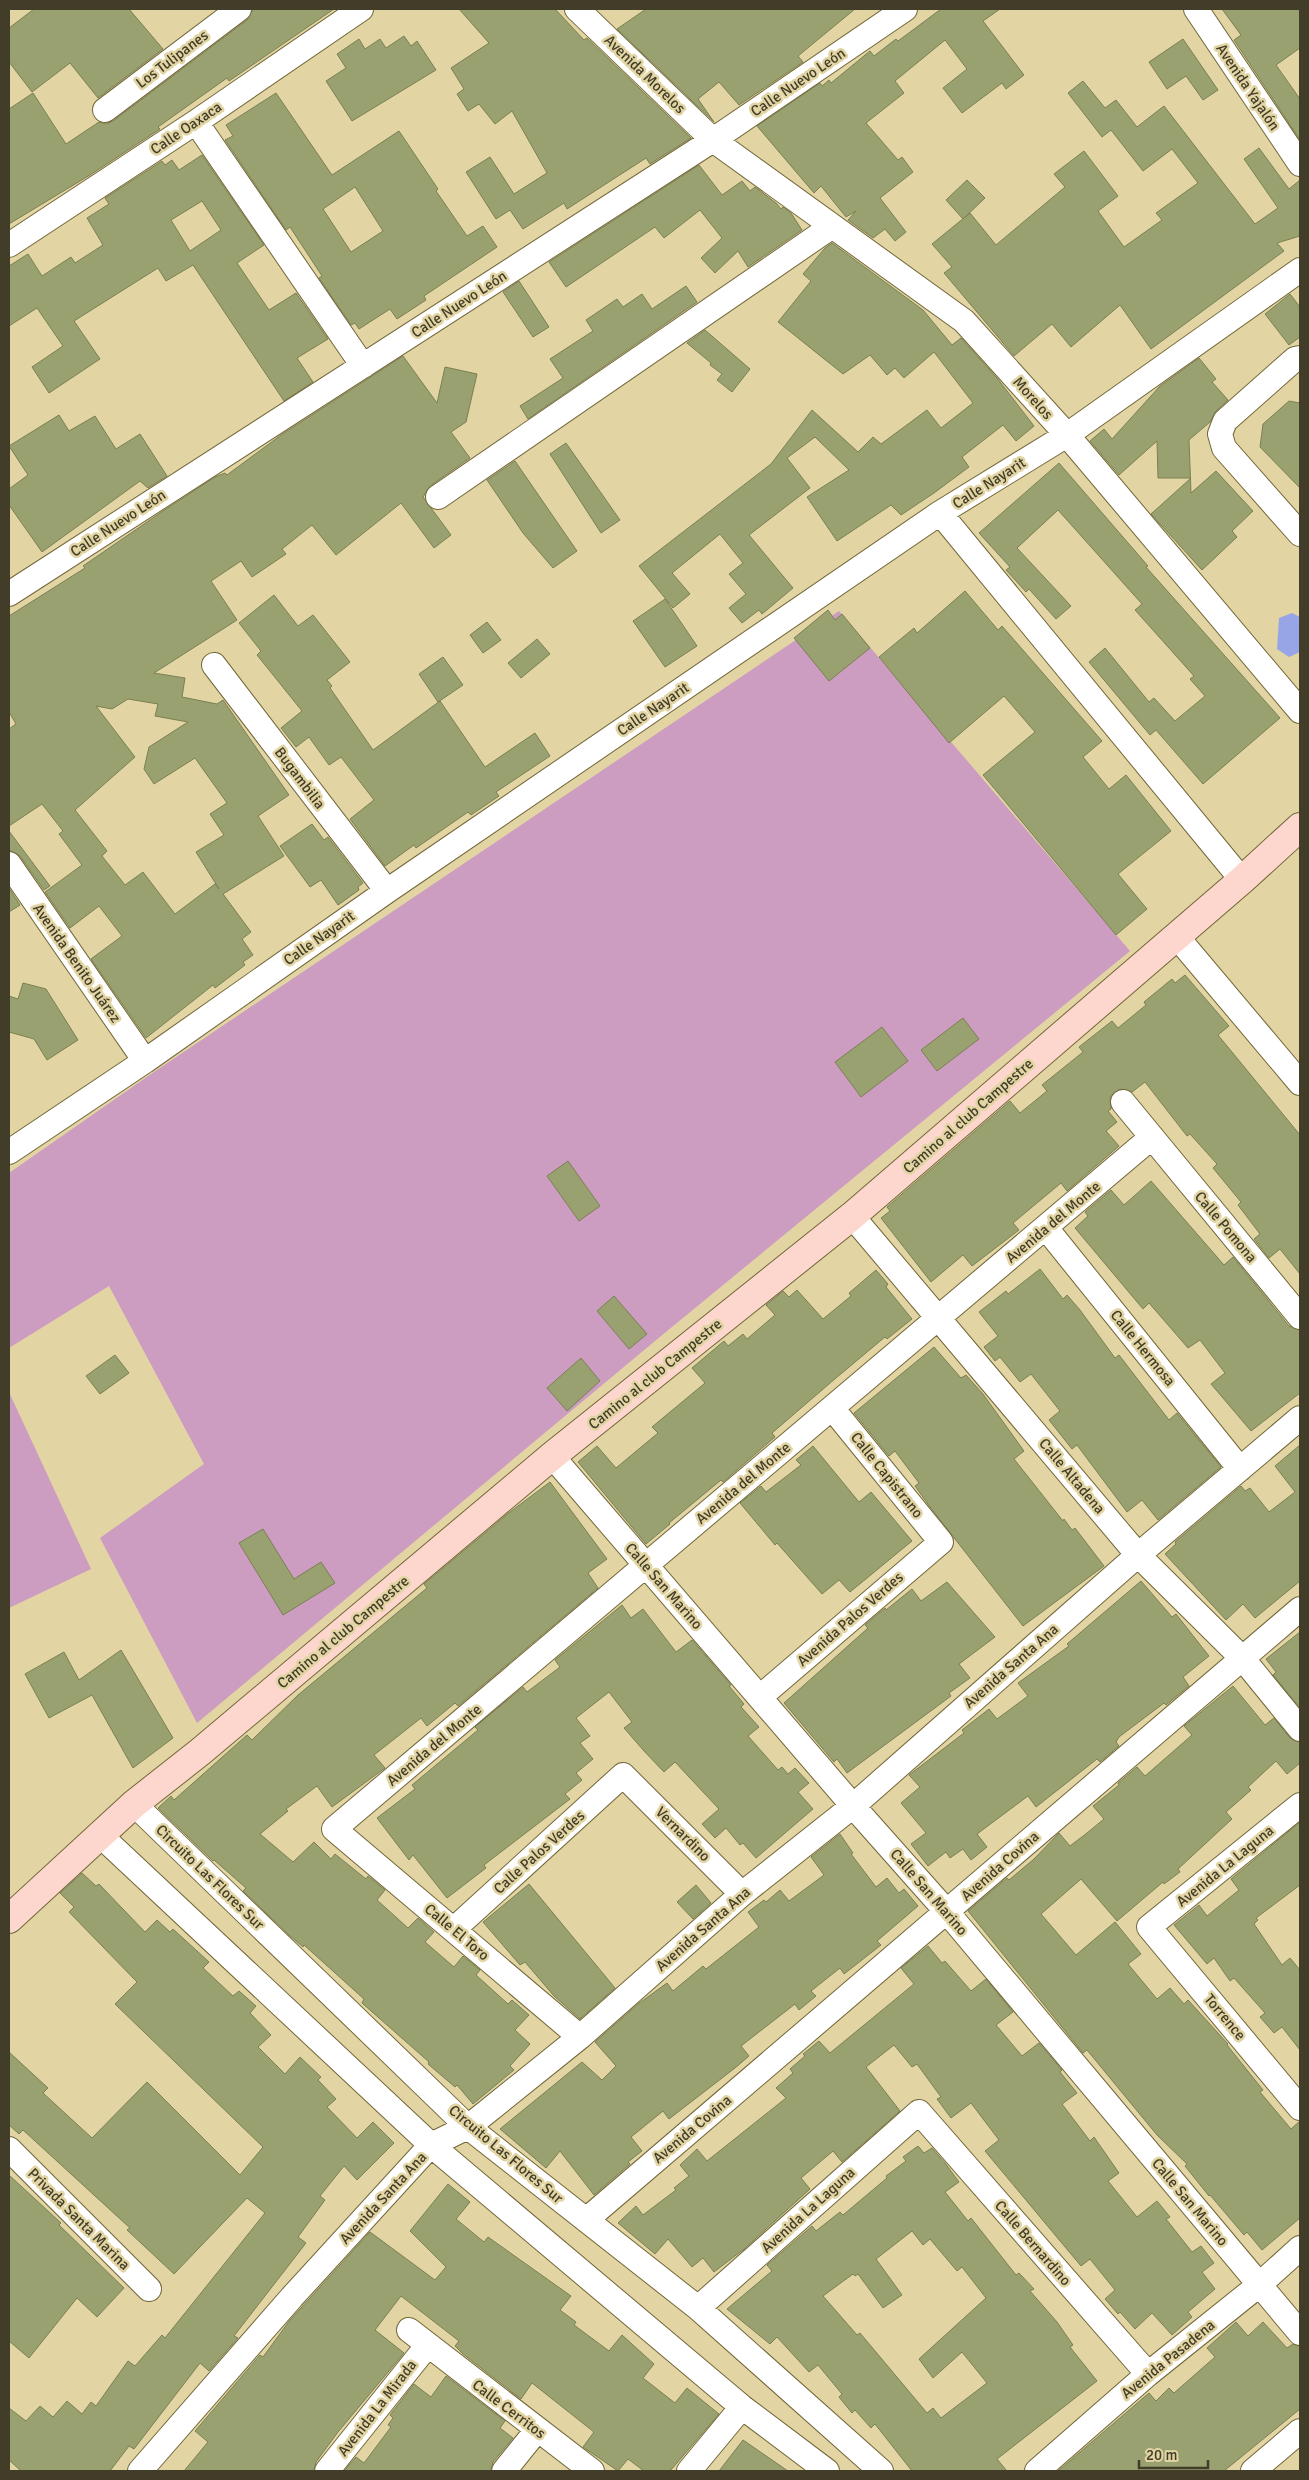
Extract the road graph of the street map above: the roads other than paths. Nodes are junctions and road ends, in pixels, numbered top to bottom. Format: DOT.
graph roads {
  1 [pos="360,9"];
  2 [pos="577,9"];
  3 [pos="905,9"];
  4 [pos="1196,9"];
  5 [pos="228,12"];
  6 [pos="105,110"];
  7 [pos="196,122"];
  8 [pos="713,140"];
  9 [pos="1300,164"];
  10 [pos="831,227"];
  11 [pos="9,245"];
  12 [pos="1300,270"];
  13 [pos="1300,358"];
  14 [pos="363,366"];
  15 [pos="1067,435"];
  16 [pos="438,497"];
  17 [pos="940,513"];
  18 [pos="1300,534"];
  19 [pos="9,594"];
  20 [pos="214,665"];
  21 [pos="1300,712"];
  22 [pos="1300,827"];
  23 [pos="9,864"];
  24 [pos="1242,880"];
  25 [pos="386,891"];
  26 [pos="1177,937"];
  27 [pos="145,1061"];
  28 [pos="1300,1083"];
  29 [pos="1123,1102"];
  30 [pos="1152,1137"];
  31 [pos="9,1152"];
  32 [pos="852,1216"];
  33 [pos="1046,1228"];
  34 [pos="1300,1317"];
  35 [pos="940,1318"];
  36 [pos="832,1408"];
  37 [pos="1300,1418"];
  38 [pos="552,1456"];
  39 [pos="1240,1469"];
  40 [pos="941,1542"];
  41 [pos="1138,1555"];
  42 [pos="647,1565"];
  43 [pos="1300,1609"];
  44 [pos="1243,1659"];
  45 [pos="760,1697"];
  46 [pos="1300,1729"];
  47 [pos="623,1775"];
  48 [pos="134,1804"];
  49 [pos="1300,1805"];
  50 [pos="853,1806"];
  51 [pos="334,1828"];
  52 [pos="100,1835"];
  53 [pos="742,1894"];
  54 [pos="947,1912"];
  55 [pos="9,1919"];
  56 [pos="1149,1927"];
  57 [pos="454,1929"];
  58 [pos="580,2037"];
  59 [pos="1300,2108"];
  60 [pos="919,2112"];
  61 [pos="468,2127"];
  62 [pos="431,2145"];
  63 [pos="9,2149"];
  64 [pos="586,2220"];
  65 [pos="1300,2248"];
  66 [pos="1259,2285"];
  67 [pos="150,2289"];
  68 [pos="698,2308"];
  69 [pos="409,2330"];
  70 [pos="1300,2333"];
  71 [pos="427,2346"];
  72 [pos="1148,2374"];
  73 [pos="742,2407"];
  74 [pos="537,2430"];
  75 [pos="1300,2431"];
  76 [pos="873,2469"];
  77 [pos="140,2471"];
  78 [pos="328,2471"];
  79 [pos="504,2471"];
  80 [pos="592,2471"];
  81 [pos="689,2471"];
  82 [pos="827,2471"];
  83 [pos="1037,2471"];
  84 [pos="1253,2471"];
  1 -- 7 [label="street, Calle Oaxaca"];
  2 -- 8 [label="street, Avenida Morelos"];
  3 -- 8 [label="street, Calle Nuevo León"];
  4 -- 9 [label="street, Avenida Yajalón"];
  5 -- 6 [label="street, Los Tulipanes"];
  7 -- 11 [label="street, Calle Oaxaca"];
  7 -- 14 [label="street"];
  8 -- 10 [label="street, Morelos"];
  8 -- 14 [label="street, Calle Nuevo León"];
  10 -- 15 [label="street, Morelos"];
  10 -- 16 [label="street"];
  12 -- 15 [label="street, Calle Nayarit"];
  13 -- 18 [label="street"];
  14 -- 19 [label="street, Calle Nuevo León"];
  15 -- 17 [label="street, Calle Nayarit"];
  15 -- 21 [label="street, Morelos"];
  17 -- 24 [label="street"];
  17 -- 25 [label="street, Calle Nayarit"];
  20 -- 25 [label="street, Bugambilia"];
  22 -- 24 [label="main road, Camino al club Campestre"];
  23 -- 27 [label="street, Avenida Benito Juárez"];
  24 -- 26 [label="main road, Camino al club Campestre"];
  25 -- 27 [label="street, Calle Nayarit"];
  26 -- 28 [label="street"];
  26 -- 32 [label="main road, Camino al club Campestre"];
  27 -- 31 [label="street, Calle Nayarit"];
  29 -- 30 [label="street, Calle Pomona"];
  30 -- 33 [label="street, Avenida del Monte"];
  30 -- 34 [label="street, Calle Pomona"];
  32 -- 35 [label="street, Calle Altadena"];
  32 -- 38 [label="main road, Camino al club Campestre"];
  33 -- 35 [label="street, Avenida del Monte"];
  33 -- 39 [label="street, Calle Hermosa"];
  35 -- 36 [label="street, Avenida del Monte"];
  35 -- 41 [label="street, Calle Altadena"];
  36 -- 40 [label="street, Calle Capistrano"];
  36 -- 42 [label="street, Avenida del Monte"];
  37 -- 39 [label="street, Avenida Santa Ana"];
  38 -- 42 [label="street, Calle San Marino"];
  38 -- 48 [label="main road, Camino al club Campestre"];
  39 -- 41 [label="street, Avenida Santa Ana"];
  40 -- 45 [label="street, Avenida Palos Verdes"];
  41 -- 44 [label="street, Calle Altadena"];
  41 -- 50 [label="street, Avenida Santa Ana"];
  42 -- 45 [label="street, Calle San Marino"];
  42 -- 51 [label="street, Avenida del Monte"];
  43 -- 44 [label="street, Avenida Covina"];
  44 -- 46 [label="street, Calle Altadena"];
  44 -- 54 [label="street, Avenida Covina"];
  45 -- 50 [label="street, Calle San Marino"];
  47 -- 53 [label="street, Vernardino"];
  47 -- 57 [label="street, Calle Palos Verdes"];
  48 -- 52 [label="main road, Camino al club Campestre"];
  48 -- 61 [label="street, Circuito Las Flores Sur"];
  49 -- 56 [label="street, Avenida La Laguna"];
  50 -- 53 [label="street, Avenida Santa Ana"];
  50 -- 54 [label="street, Calle San Marino"];
  51 -- 57 [label="street, Calle El Toro"];
  52 -- 55 [label="main road, Camino al club Campestre"];
  52 -- 62 [label="street"];
  53 -- 58 [label="street, Avenida Santa Ana"];
  54 -- 64 [label="street, Avenida Covina"];
  54 -- 66 [label="street, Calle San Marino"];
  56 -- 59 [label="street, Torrence"];
  57 -- 58 [label="street, Calle El Toro"];
  58 -- 61 [label="street, Avenida Santa Ana"];
  60 -- 68 [label="street, Avenida La Laguna"];
  60 -- 72 [label="street, Calle Bernardino"];
  61 -- 62 [label="street, Avenida Santa Ana"];
  61 -- 64 [label="street, Circuito Las Flores Sur"];
  62 -- 73 [label="street"];
  62 -- 77 [label="street, Avenida Santa Ana"];
  63 -- 67 [label="street, Privada Santa Marina"];
  64 -- 68 [label="street, Circuito Las Flores Sur"];
  65 -- 66 [label="street, Avenida Pasadena"];
  66 -- 70 [label="street, Calle San Marino"];
  66 -- 72 [label="street, Avenida Pasadena"];
  68 -- 76 [label="street, Circuito Las Flores Sur"];
  69 -- 71 [label="street, Calle Cerritos"];
  71 -- 74 [label="street, Calle Cerritos"];
  71 -- 78 [label="street, Avenida La Mirada"];
  72 -- 83 [label="street, Avenida Pasadena"];
  73 -- 81 [label="street"];
  73 -- 82 [label="street"];
  74 -- 79 [label="street"];
  74 -- 80 [label="street, Calle Cerritos"];
  75 -- 84 [label="street"];
}
